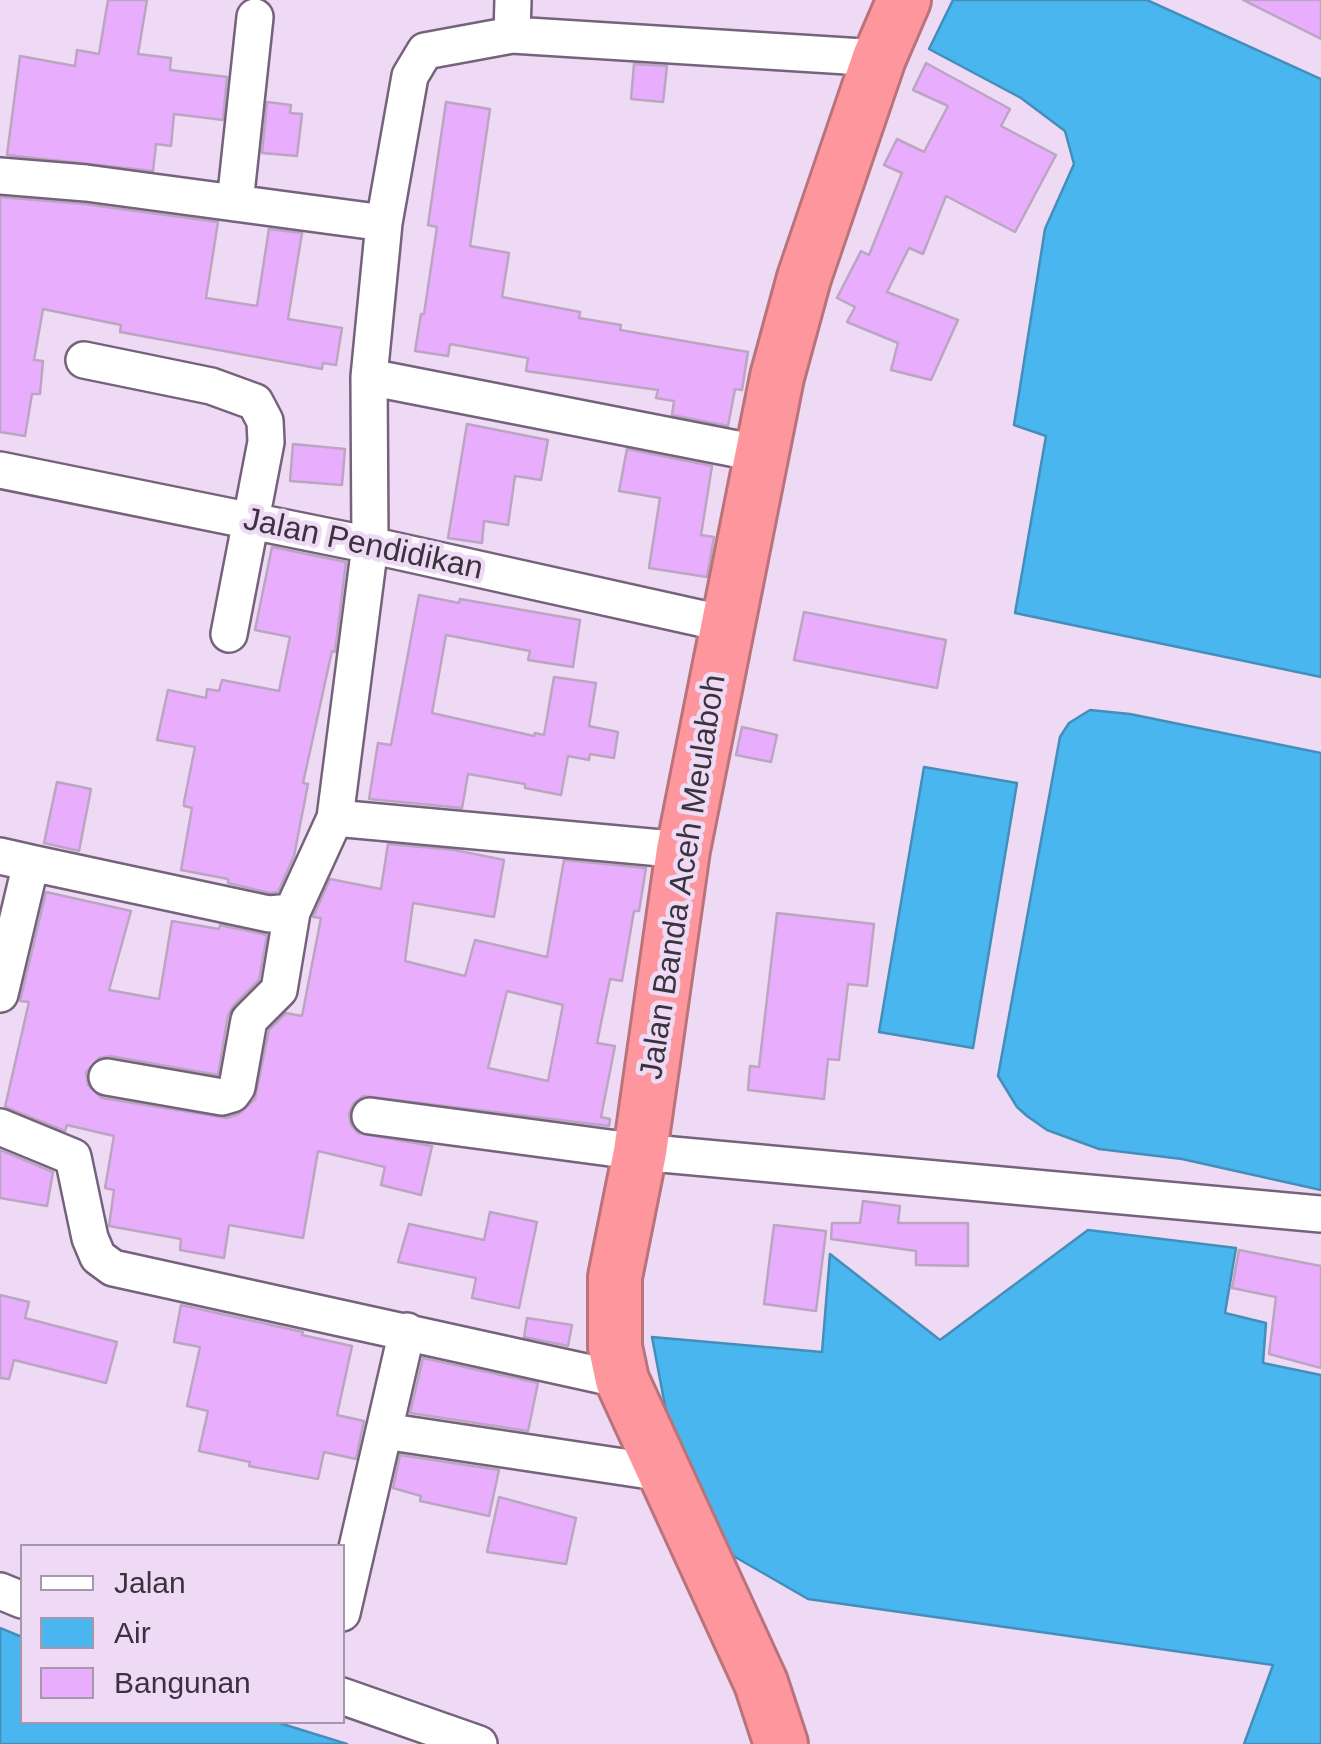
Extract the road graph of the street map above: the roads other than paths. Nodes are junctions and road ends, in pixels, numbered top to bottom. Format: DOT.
graph roads {
  1 [pos="904,0"];
  2 [pos="255,18"];
  3 [pos="513,18"];
  4 [pos="879,58"];
  5 [pos="0,176"];
  6 [pos="236,203"];
  7 [pos="384,222"];
  8 [pos="84,360"];
  9 [pos="369,377"];
  10 [pos="762,454"];
  11 [pos="0,470"];
  12 [pos="252,522"];
  13 [pos="370,545"];
  14 [pos="726,624"];
  15 [pos="230,634"];
  16 [pos="335,818"];
  17 [pos="683,850"];
  18 [pos="15,860"];
  19 [pos="292,912"];
  20 [pos="0,994"];
  21 [pos="107,1077"];
  22 [pos="370,1116"];
  23 [pos="0,1127"];
  24 [pos="640,1152"];
  25 [pos="1321,1214"];
  26 [pos="407,1331"];
  27 [pos="622,1380"];
  28 [pos="384,1431"];
  29 [pos="663,1473"];
  30 [pos="345,1600"];
  31 [pos="345,1697"];
  32 [pos="479,1744"];
  33 [pos="781,1744"];
  1 -- 4 [label="highway, Jalan Banda Aceh Meulaboh"];
  2 -- 6 [label="street"];
  3 -- 4 [label="street"];
  3 -- 7 [label="street"];
  4 -- 10 [label="highway, Jalan Banda Aceh Meulaboh"];
  5 -- 6 [label="street"];
  6 -- 7 [label="street"];
  7 -- 9 [label="street"];
  8 -- 12 [label="street"];
  9 -- 10 [label="street"];
  9 -- 13 [label="street"];
  10 -- 14 [label="highway, Jalan Banda Aceh Meulaboh"];
  11 -- 12 [label="street, Jalan Pendidikan"];
  12 -- 13 [label="street, Jalan Pendidikan"];
  12 -- 15 [label="street"];
  13 -- 14 [label="street, Jalan Pendidikan"];
  13 -- 16 [label="street"];
  14 -- 17 [label="highway, Jalan Banda Aceh Meulaboh"];
  16 -- 17 [label="street"];
  16 -- 19 [label="street"];
  17 -- 24 [label="highway, Jalan Banda Aceh Meulaboh"];
  18 -- 19 [label="street"];
  18 -- 20 [label="street"];
  19 -- 21 [label="street"];
  22 -- 24 [label="street"];
  23 -- 26 [label="street"];
  24 -- 25 [label="street"];
  24 -- 27 [label="highway, Jalan Banda Aceh Meulaboh"];
  26 -- 27 [label="street"];
  26 -- 28 [label="street"];
  27 -- 29 [label="highway, Jalan Banda Aceh Meulaboh"];
  28 -- 29 [label="street"];
  28 -- 30 [label="street"];
  29 -- 33 [label="highway, Jalan Banda Aceh Meulaboh"];
  31 -- 32 [label="street"];
}
